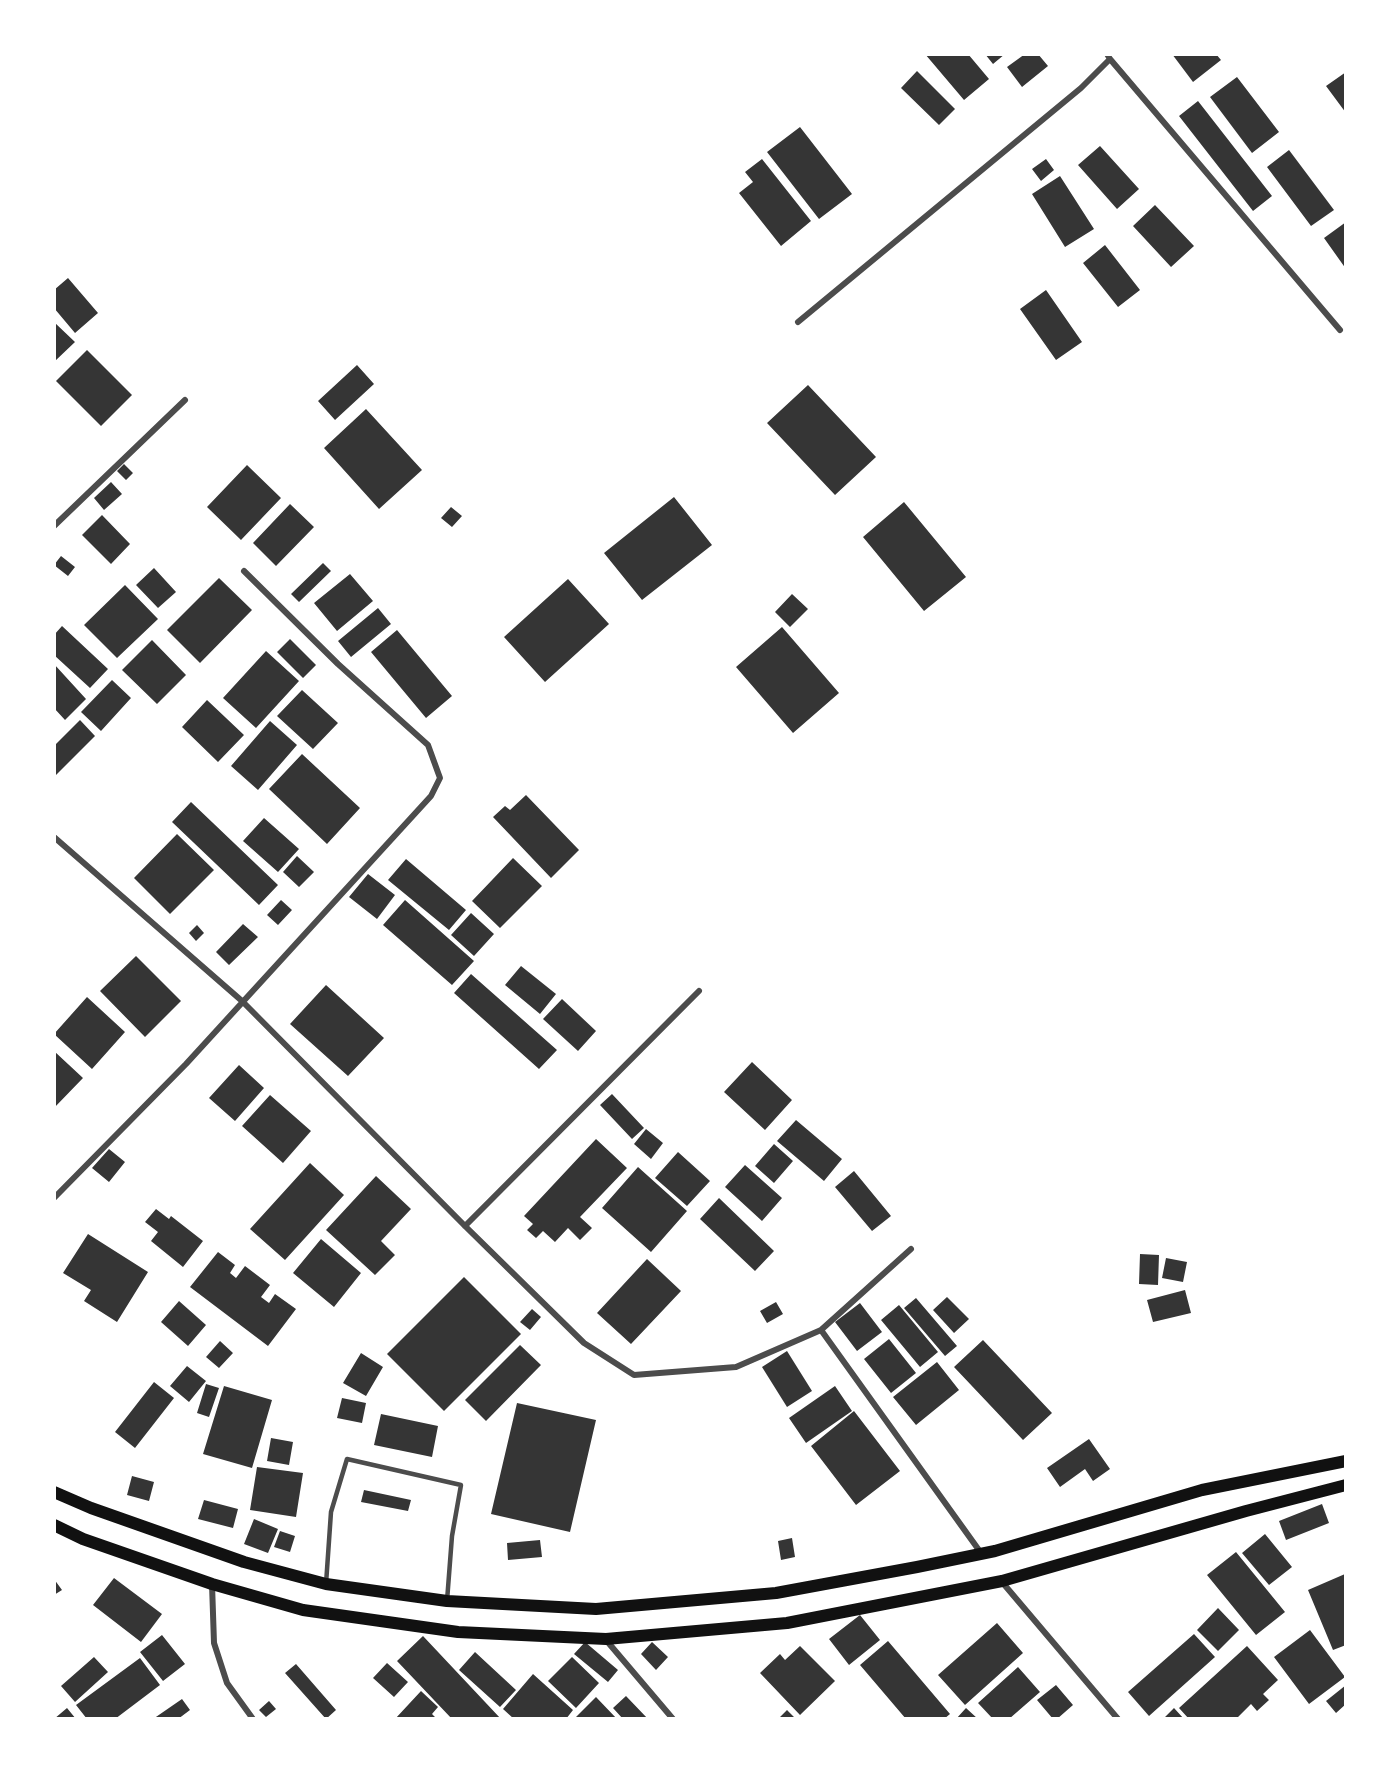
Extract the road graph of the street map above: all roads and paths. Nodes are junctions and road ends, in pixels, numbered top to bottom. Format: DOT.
graph roads {
  1 [pos="1108,57"];
  2 [pos="798,321"];
  3 [pos="1340,330"];
  4 [pos="185,400"];
  5 [pos="54,526"];
  6 [pos="244,571"];
  7 [pos="54,837"];
  8 [pos="699,991"];
  9 [pos="242,1001"];
  10 [pos="54,1198"];
  11 [pos="465,1226"];
  12 [pos="911,1249"];
  13 [pos="821,1330"];
  14 [pos="1346,1461"];
  15 [pos="1346,1485"];
  16 [pos="54,1492"];
  17 [pos="54,1525"];
  18 [pos="981,1554"];
  19 [pos="1002,1581"];
  20 [pos="212,1584"];
  21 [pos="326,1584"];
  22 [pos="447,1601"];
  23 [pos="606,1639"];
  24 [pos="253,1719"];
  25 [pos="673,1719"];
  26 [pos="1118,1719"];
  1 -- 2 [label="street"];
  1 -- 3 [label="street"];
  4 -- 5 [label="street"];
  6 -- 9 [label="street"];
  7 -- 9 [label="street"];
  8 -- 11 [label="street"];
  9 -- 10 [label="street"];
  9 -- 11 [label="street"];
  11 -- 13 [label="street"];
  12 -- 13 [label="street"];
  13 -- 18 [label="street"];
  14 -- 18 [label="main road"];
  15 -- 19 [label="main road"];
  16 -- 21 [label="main road"];
  17 -- 20 [label="main road"];
  18 -- 22 [label="main road"];
  19 -- 23 [label="main road"];
  19 -- 26 [label="street"];
  20 -- 23 [label="main road"];
  20 -- 24 [label="street"];
  21 -- 22 [label="main road"];
  21 -- 22 [label="lane"];
  23 -- 25 [label="street"];
}
